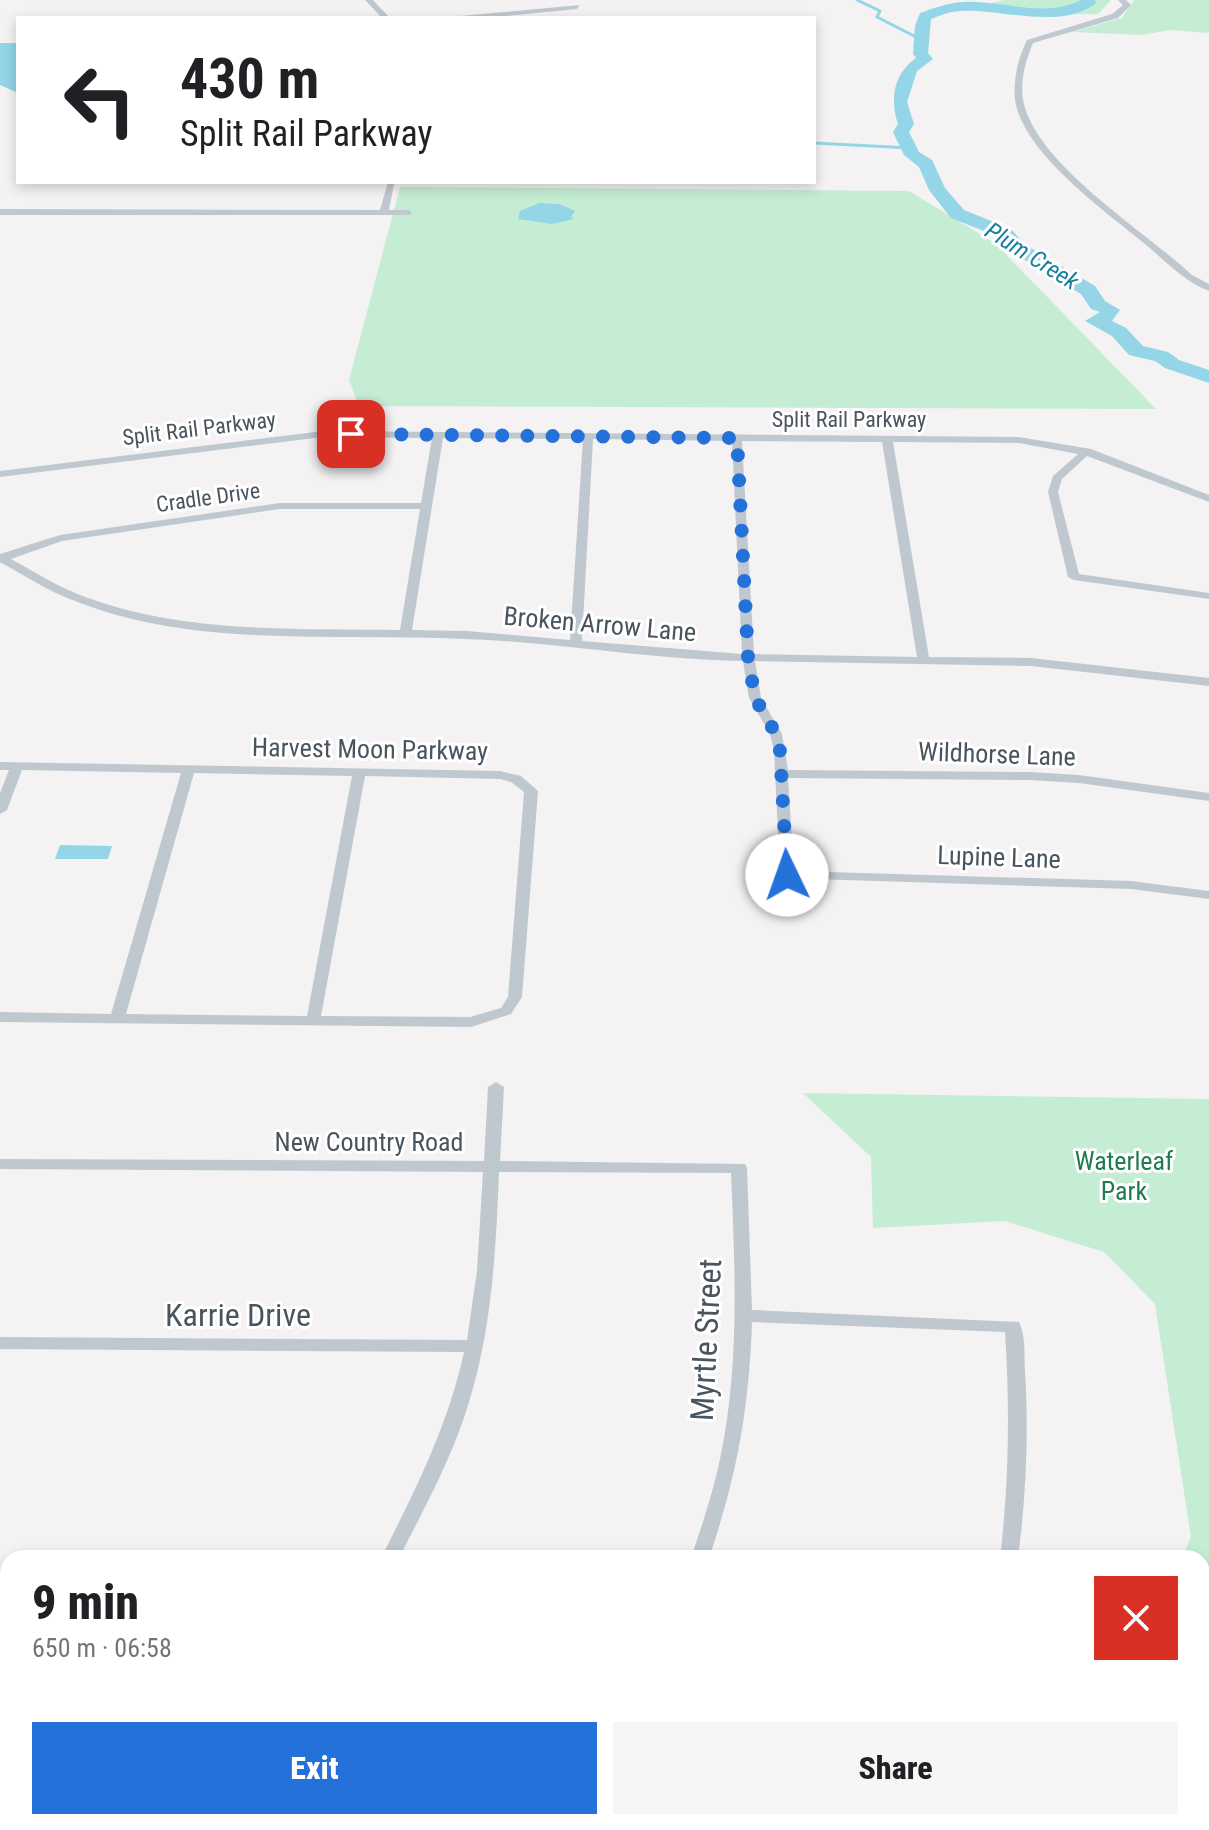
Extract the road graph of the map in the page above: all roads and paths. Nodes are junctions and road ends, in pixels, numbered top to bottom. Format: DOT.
graph roads {
  1 [pos="369,0"];
  2 [pos="1122,0"];
  3 [pos="577,7"];
  4 [pos="384,16"];
  5 [pos="482,16"];
  6 [pos="390,184"];
  7 [pos="0,212"];
  8 [pos="384,213"];
  9 [pos="408,213"];
  10 [pos="1209,288"];
  11 [pos="438,436"];
  12 [pos="588,437"];
  13 [pos="737,438"];
  14 [pos="887,439"];
  15 [pos="1087,451"];
  16 [pos="0,474"];
  17 [pos="1209,499"];
  18 [pos="425,506"];
  19 [pos="1,558"];
  20 [pos="1209,596"];
  21 [pos="405,634"];
  22 [pos="576,643"];
  23 [pos="748,657"];
  24 [pos="924,660"];
  25 [pos="1209,682"];
  26 [pos="0,766"];
  27 [pos="17,766"];
  28 [pos="189,769"];
  29 [pos="359,772"];
  30 [pos="782,774"];
  31 [pos="1209,797"];
  32 [pos="0,810"];
  33 [pos="1209,895"];
  34 [pos="0,1017"];
  35 [pos="117,1018"];
  36 [pos="313,1021"];
  37 [pos="496,1087"];
  38 [pos="1,1167"];
  39 [pos="490,1167"];
  40 [pos="739,1168"];
  41 [pos="746,1316"];
  42 [pos="0,1343"];
  43 [pos="475,1346"];
  44 [pos="394,1550"];
  45 [pos="703,1550"];
  46 [pos="1010,1550"];
  1 -- 4 [label="street"];
  2 -- 10 [label="street"];
  3 -- 5 [label="street"];
  6 -- 8 [label="street"];
  7 -- 8 [label="street"];
  8 -- 9 [label="street"];
  11 -- 12 [label="street, Split Rail Parkway"];
  11 -- 16 [label="street, Split Rail Parkway"];
  11 -- 18 [label="street"];
  12 -- 13 [label="street, Split Rail Parkway"];
  12 -- 22 [label="street"];
  13 -- 14 [label="street, Split Rail Parkway"];
  13 -- 23 [label="street"];
  14 -- 15 [label="street, Split Rail Parkway"];
  14 -- 24 [label="street"];
  15 -- 17 [label="street, Split Rail Parkway"];
  15 -- 20 [label="street"];
  18 -- 19 [label="street, Cradle Drive"];
  18 -- 21 [label="street"];
  19 -- 21 [label="street, Broken Arrow Lane"];
  21 -- 22 [label="street, Broken Arrow Lane"];
  22 -- 23 [label="street, Broken Arrow Lane"];
  23 -- 24 [label="street, Broken Arrow Lane"];
  23 -- 30 [label="street"];
  24 -- 25 [label="street, Broken Arrow Lane"];
  26 -- 27 [label="street, Harvest Moon Parkway"];
  27 -- 28 [label="street, Harvest Moon Parkway"];
  27 -- 32 [label="street"];
  28 -- 29 [label="street, Harvest Moon Parkway"];
  28 -- 35 [label="street"];
  29 -- 36 [label="street"];
  29 -- 36 [label="street, Harvest Moon Parkway"];
  30 -- 31 [label="street, Wildhorse Lane"];
  30 -- 33 [label="street, Lupine Lane"];
  34 -- 35 [label="street, Harvest Moon Parkway"];
  35 -- 36 [label="street, Harvest Moon Parkway"];
  37 -- 39 [label="street"];
  38 -- 39 [label="street, New Country Road"];
  39 -- 40 [label="street, New Country Road"];
  39 -- 43 [label="street"];
  40 -- 41 [label="street, Myrtle Street"];
  41 -- 45 [label="street, Myrtle Street"];
  41 -- 46 [label="street"];
  42 -- 43 [label="street, Karrie Drive"];
  43 -- 44 [label="street"];
}
